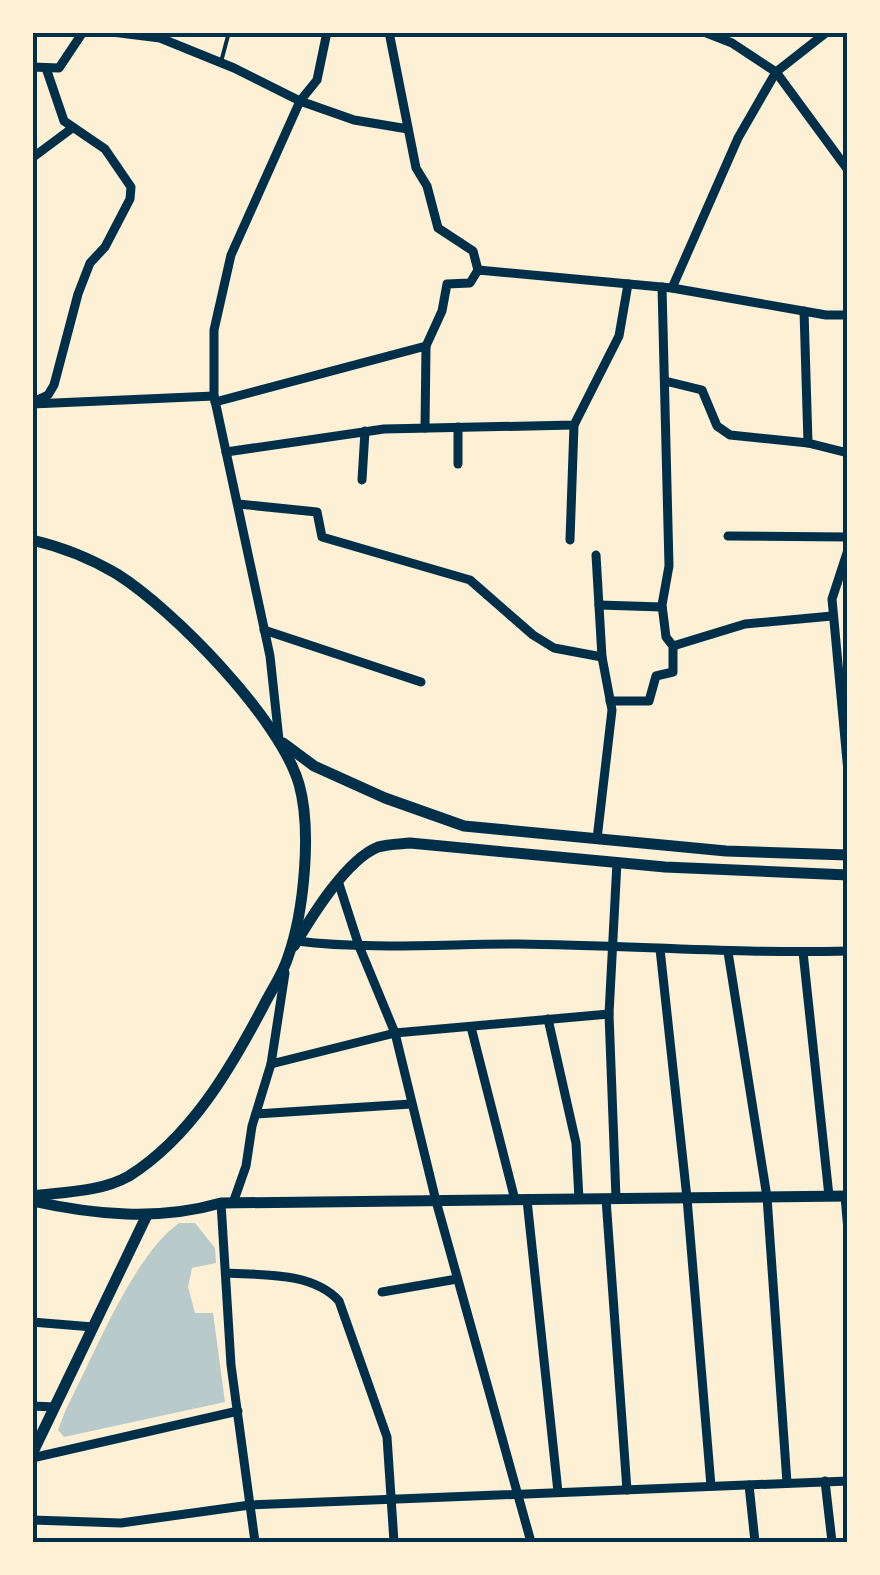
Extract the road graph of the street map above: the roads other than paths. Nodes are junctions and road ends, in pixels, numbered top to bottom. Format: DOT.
graph roads {
  1 [pos="83,32"];
  2 [pos="112,32"];
  3 [pos="228,32"];
  4 [pos="327,32"];
  5 [pos="389,32"];
  6 [pos="704,32"];
  7 [pos="827,32"];
  8 [pos="160,35"];
  9 [pos="221,62"];
  10 [pos="32,68"];
  11 [pos="46,68"];
  12 [pos="776,72"];
  13 [pos="300,100"];
  14 [pos="72,129"];
  15 [pos="408,129"];
  16 [pos="32,158"];
  17 [pos="848,170"];
  18 [pos="478,270"];
  19 [pos="628,284"];
  20 [pos="667,288"];
  21 [pos="804,312"];
  22 [pos="848,314"];
  23 [pos="426,346"];
  24 [pos="665,380"];
  25 [pos="215,399"];
  26 [pos="33,403"];
  27 [pos="574,425"];
  28 [pos="458,427"];
  29 [pos="425,428"];
  30 [pos="365,431"];
  31 [pos="808,443"];
  32 [pos="226,452"];
  33 [pos="848,452"];
  34 [pos="458,464"];
  35 [pos="362,480"];
  36 [pos="238,504"];
  37 [pos="728,536"];
  38 [pos="848,537"];
  39 [pos="32,540"];
  40 [pos="570,540"];
  41 [pos="848,550"];
  42 [pos="596,555"];
  43 [pos="599,604"];
  44 [pos="662,607"];
  45 [pos="832,616"];
  46 [pos="264,630"];
  47 [pos="673,646"];
  48 [pos="602,656"];
  49 [pos="421,682"];
  50 [pos="610,701"];
  51 [pos="280,740"];
  52 [pos="848,772"];
  53 [pos="597,838"];
  54 [pos="848,855"];
  55 [pos="617,862"];
  56 [pos="848,876"];
  57 [pos="338,881"];
  58 [pos="296,941"];
  59 [pos="359,946"];
  60 [pos="611,948"];
  61 [pos="660,950"];
  62 [pos="848,951"];
  63 [pos="728,952"];
  64 [pos="802,952"];
  65 [pos="288,958"];
  66 [pos="608,1014"];
  67 [pos="548,1019"];
  68 [pos="471,1027"];
  69 [pos="395,1033"];
  70 [pos="270,1064"];
  71 [pos="411,1104"];
  72 [pos="256,1114"];
  73 [pos="829,1196"];
  74 [pos="846,1196"];
  75 [pos="767,1197"];
  76 [pos="32,1198"];
  77 [pos="687,1198"];
  78 [pos="580,1199"];
  79 [pos="611,1199"];
  80 [pos="521,1200"];
  81 [pos="436,1201"];
  82 [pos="227,1203"];
  83 [pos="147,1214"];
  84 [pos="848,1231"];
  85 [pos="226,1273"];
  86 [pos="457,1280"];
  87 [pos="382,1292"];
  88 [pos="32,1322"];
  89 [pos="93,1328"];
  90 [pos="32,1406"];
  91 [pos="55,1407"];
  92 [pos="238,1412"];
  93 [pos="32,1456"];
  94 [pos="848,1480"];
  95 [pos="825,1482"];
  96 [pos="787,1483"];
  97 [pos="749,1484"];
  98 [pos="712,1486"];
  99 [pos="627,1490"];
  100 [pos="558,1492"];
  101 [pos="517,1494"];
  102 [pos="391,1499"];
  103 [pos="250,1505"];
  104 [pos="32,1520"];
  105 [pos="255,1542"];
  106 [pos="394,1542"];
  107 [pos="530,1542"];
  108 [pos="755,1542"];
  109 [pos="832,1542"];
  1 -- 11 [label="street"];
  2 -- 8 [label="street"];
  3 -- 9 [label="lane"];
  4 -- 13 [label="street"];
  5 -- 15 [label="street"];
  6 -- 12 [label="street"];
  7 -- 12 [label="street"];
  8 -- 9 [label="street"];
  9 -- 13 [label="street"];
  10 -- 11 [label="street"];
  11 -- 14 [label="street"];
  12 -- 17 [label="street"];
  12 -- 20 [label="street"];
  13 -- 15 [label="street"];
  13 -- 25 [label="street"];
  14 -- 16 [label="street"];
  14 -- 26 [label="street"];
  15 -- 18 [label="street"];
  18 -- 19 [label="street"];
  18 -- 23 [label="street"];
  19 -- 20 [label="street"];
  19 -- 27 [label="street"];
  20 -- 21 [label="street"];
  20 -- 24 [label="street"];
  21 -- 22 [label="street"];
  21 -- 31 [label="street"];
  23 -- 25 [label="street"];
  23 -- 29 [label="street"];
  24 -- 31 [label="street"];
  24 -- 44 [label="street"];
  25 -- 26 [label="street"];
  25 -- 32 [label="street"];
  27 -- 28 [label="street"];
  27 -- 40 [label="street"];
  28 -- 29 [label="street"];
  28 -- 34 [label="street"];
  29 -- 30 [label="street"];
  30 -- 32 [label="street"];
  30 -- 35 [label="street"];
  31 -- 33 [label="street"];
  32 -- 36 [label="street"];
  36 -- 46 [label="street"];
  36 -- 48 [label="street"];
  37 -- 38 [label="street"];
  39 -- 51 [label="main road"];
  41 -- 45 [label="street"];
  42 -- 43 [label="street"];
  43 -- 44 [label="street"];
  43 -- 48 [label="street"];
  44 -- 47 [label="street"];
  45 -- 47 [label="street"];
  45 -- 52 [label="street"];
  46 -- 49 [label="street"];
  46 -- 51 [label="street"];
  47 -- 50 [label="street"];
  48 -- 50 [label="street"];
  50 -- 53 [label="street"];
  51 -- 53 [label="main road"];
  51 -- 65 [label="main road"];
  53 -- 54 [label="main road"];
  55 -- 56 [label="main road"];
  55 -- 57 [label="main road"];
  55 -- 60 [label="street"];
  57 -- 58 [label="main road"];
  57 -- 59 [label="street"];
  58 -- 59 [label="street"];
  58 -- 65 [label="main road"];
  59 -- 60 [label="street"];
  59 -- 69 [label="street"];
  60 -- 61 [label="street"];
  60 -- 66 [label="street"];
  61 -- 63 [label="street"];
  61 -- 77 [label="street"];
  62 -- 64 [label="street"];
  63 -- 64 [label="street"];
  63 -- 75 [label="street"];
  64 -- 73 [label="street"];
  65 -- 70 [label="street"];
  65 -- 76 [label="main road"];
  66 -- 67 [label="street"];
  66 -- 79 [label="street"];
  67 -- 68 [label="street"];
  67 -- 78 [label="street"];
  68 -- 69 [label="street"];
  68 -- 80 [label="street"];
  69 -- 70 [label="street"];
  69 -- 71 [label="street"];
  70 -- 72 [label="street"];
  71 -- 72 [label="street"];
  71 -- 81 [label="street"];
  72 -- 82 [label="street"];
  73 -- 74 [label="main road"];
  73 -- 75 [label="main road"];
  74 -- 84 [label="street"];
  75 -- 77 [label="main road"];
  75 -- 96 [label="street"];
  76 -- 83 [label="main road"];
  77 -- 79 [label="main road"];
  77 -- 98 [label="street"];
  78 -- 79 [label="main road"];
  78 -- 80 [label="main road"];
  79 -- 99 [label="street"];
  80 -- 81 [label="main road"];
  80 -- 100 [label="street"];
  81 -- 82 [label="main road"];
  81 -- 86 [label="street"];
  82 -- 83 [label="main road"];
  82 -- 85 [label="street"];
  83 -- 89 [label="main road"];
  85 -- 92 [label="street"];
  85 -- 102 [label="street"];
  86 -- 87 [label="street"];
  86 -- 101 [label="street"];
  88 -- 89 [label="street"];
  89 -- 91 [label="main road"];
  90 -- 91 [label="street"];
  91 -- 93 [label="main road"];
  92 -- 93 [label="street"];
  92 -- 103 [label="street"];
  94 -- 95 [label="street"];
  95 -- 96 [label="street"];
  95 -- 109 [label="street"];
  96 -- 97 [label="street"];
  97 -- 98 [label="street"];
  97 -- 108 [label="street"];
  98 -- 99 [label="street"];
  99 -- 100 [label="street"];
  100 -- 101 [label="street"];
  101 -- 102 [label="street"];
  101 -- 107 [label="street"];
  102 -- 103 [label="street"];
  102 -- 106 [label="street"];
  103 -- 104 [label="street"];
  103 -- 105 [label="street"];
}
